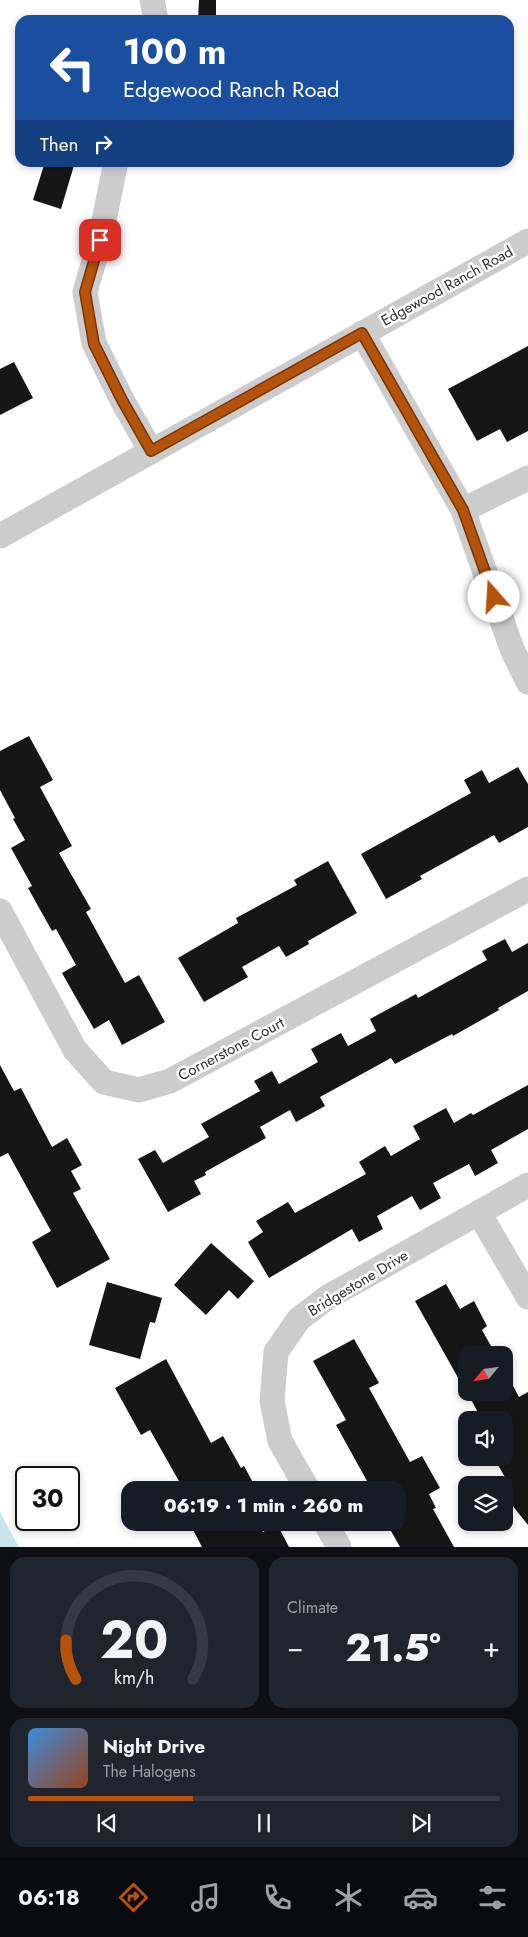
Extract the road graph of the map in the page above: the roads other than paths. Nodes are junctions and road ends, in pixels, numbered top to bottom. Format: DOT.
graph roads {
  1 [pos="152,0"];
  2 [pos="155,15"];
  3 [pos="115,167"];
  4 [pos="528,241"];
  5 [pos="362,333"];
  6 [pos="151,451"];
  7 [pos="528,478"];
  8 [pos="463,510"];
  9 [pos="0,536"];
  10 [pos="528,682"];
  11 [pos="528,889"];
  12 [pos="0,911"];
  13 [pos="528,1185"];
  14 [pos="479,1213"];
  15 [pos="528,1297"];
  16 [pos="303,1481"];
  17 [pos="330,1531"];
  18 [pos="339,1547"];
  1 -- 2 [label="street"];
  3 -- 6 [label="street"];
  4 -- 5 [label="street, Edgewood Ranch Road"];
  5 -- 6 [label="street, Edgewood Ranch Road"];
  5 -- 8 [label="street"];
  6 -- 9 [label="street, Edgewood Ranch Road"];
  7 -- 8 [label="street"];
  8 -- 10 [label="street"];
  11 -- 12 [label="street, Cornerstone Court"];
  13 -- 14 [label="street, Bridgestone Drive"];
  14 -- 15 [label="street"];
  14 -- 16 [label="street, Bridgestone Drive"];
  17 -- 18 [label="street"];
}
